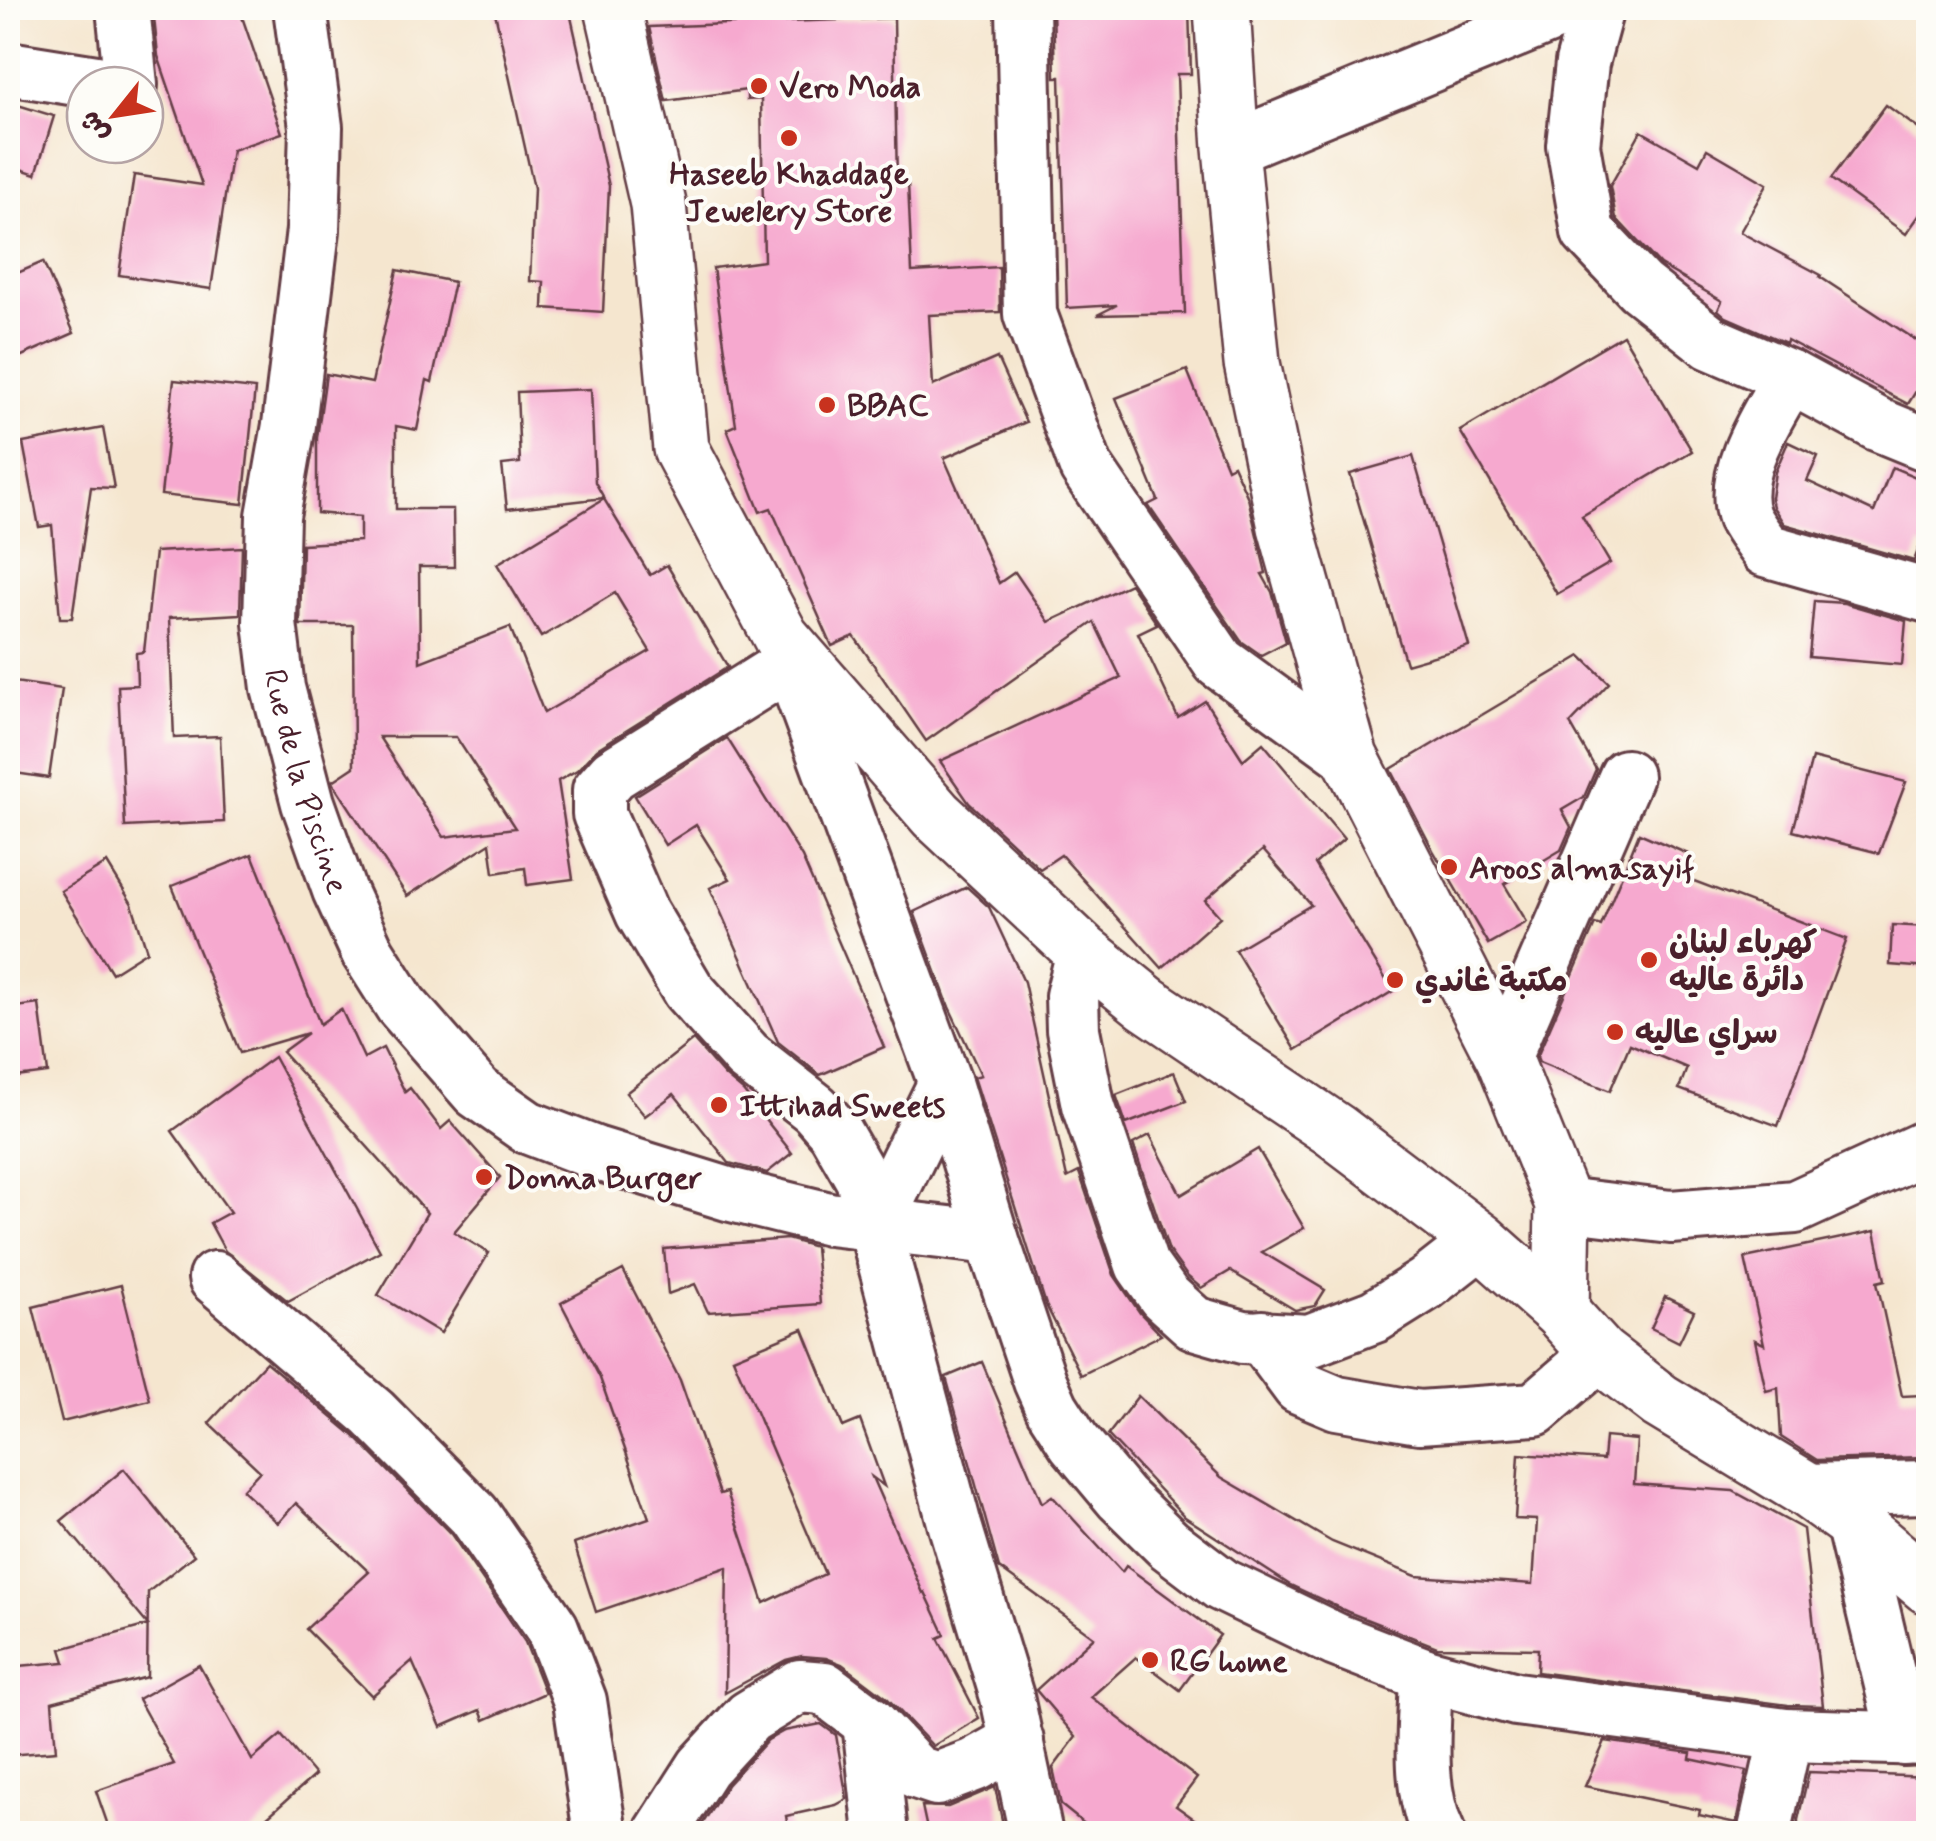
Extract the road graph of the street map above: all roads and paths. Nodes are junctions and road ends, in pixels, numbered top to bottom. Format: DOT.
graph roads {
  1 [pos="123,8"];
  2 [pos="300,8"];
  3 [pos="613,8"];
  4 [pos="1023,8"];
  5 [pos="1222,8"];
  6 [pos="1571,8"];
  7 [pos="1597,8"];
  8 [pos="129,65"];
  9 [pos="8,68"];
  10 [pos="65,77"];
  11 [pos="1231,148"];
  12 [pos="1790,377"];
  13 [pos="1928,446"];
  14 [pos="1928,596"];
  15 [pos="785,650"];
  16 [pos="1350,757"];
  17 [pos="1626,776"];
  18 [pos="1083,952"];
  19 [pos="1504,1058"];
  20 [pos="945,1083"];
  21 [pos="1928,1146"];
  22 [pos="1563,1204"];
  23 [pos="875,1226"];
  24 [pos="992,1238"];
  25 [pos="1481,1241"];
  26 [pos="215,1278"];
  27 [pos="1560,1312"];
  28 [pos="1262,1338"];
  29 [pos="1599,1354"];
  30 [pos="1928,1488"];
  31 [pos="1807,1490"];
  32 [pos="1852,1522"];
  33 [pos="1928,1586"];
  34 [pos="1426,1675"];
  35 [pos="869,1722"];
  36 [pos="1786,1735"];
  37 [pos="1916,1739"];
  38 [pos="1017,1742"];
  39 [pos="600,1834"];
  40 [pos="660,1834"];
  41 [pos="880,1834"];
  42 [pos="1036,1834"];
  43 [pos="1439,1834"];
  44 [pos="1764,1834"];
  1 -- 8 [label="street"];
  2 -- 23 [label="street, Rue de la Piscine"];
  3 -- 15 [label="main road"];
  4 -- 16 [label="street"];
  5 -- 11 [label="main road"];
  6 -- 11 [label="street"];
  7 -- 12 [label="street"];
  9 -- 10 [label="street"];
  11 -- 16 [label="main road"];
  12 -- 13 [label="street"];
  12 -- 14 [label="street"];
  15 -- 18 [label="main road"];
  15 -- 20 [label="street"];
  15 -- 23 [label="street"];
  16 -- 19 [label="main road"];
  17 -- 19 [label="street"];
  18 -- 25 [label="main road"];
  18 -- 28 [label="street"];
  19 -- 22 [label="main road"];
  20 -- 23 [label="street"];
  20 -- 24 [label="street"];
  21 -- 22 [label="street"];
  22 -- 27 [label="main road"];
  23 -- 24 [label="street, Rue de la Piscine"];
  23 -- 38 [label="street"];
  24 -- 34 [label="street"];
  25 -- 27 [label="main road"];
  25 -- 28 [label="street"];
  26 -- 39 [label="street"];
  27 -- 29 [label="main road"];
  28 -- 29 [label="street"];
  29 -- 31 [label="main road"];
  30 -- 31 [label="street"];
  31 -- 32 [label="main road"];
  32 -- 33 [label="main road"];
  32 -- 37 [label="street"];
  34 -- 36 [label="street"];
  34 -- 43 [label="street"];
  35 -- 38 [label="street"];
  35 -- 40 [label="street"];
  35 -- 41 [label="street"];
  36 -- 37 [label="street"];
  36 -- 44 [label="street"];
  38 -- 42 [label="street"];
}
